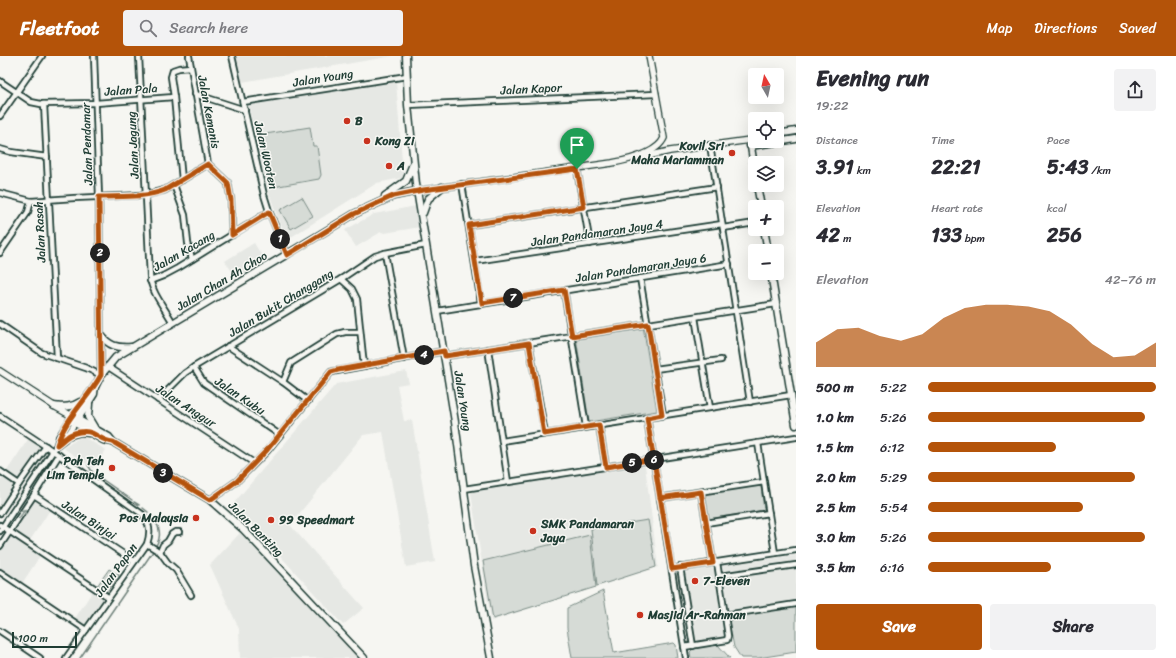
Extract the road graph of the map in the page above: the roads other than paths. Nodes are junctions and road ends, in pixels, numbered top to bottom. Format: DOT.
graph roads {
  1 [pos="42,56"];
  2 [pos="94,56"];
  3 [pos="139,56"];
  4 [pos="189,56"];
  5 [pos="232,56"];
  6 [pos="406,56"];
  7 [pos="649,56"];
  8 [pos="190,67"];
  9 [pos="407,76"];
  10 [pos="0,81"];
  11 [pos="16,93"];
  12 [pos="195,94"];
  13 [pos="656,94"];
  14 [pos="174,97"];
  15 [pos="141,100"];
  16 [pos="243,102"];
  17 [pos="96,103"];
  18 [pos="44,104"];
  19 [pos="408,105"];
  20 [pos="245,110"];
  21 [pos="0,116"];
  22 [pos="796,131"];
  23 [pos="784,133"];
  24 [pos="796,139"];
  25 [pos="784,140"];
  26 [pos="748,141"];
  27 [pos="710,145"];
  28 [pos="0,149"];
  29 [pos="46,157"];
  30 [pos="635,158"];
  31 [pos="413,162"];
  32 [pos="208,164"];
  33 [pos="577,169"];
  34 [pos="182,180"];
  35 [pos="462,184"];
  36 [pos="174,185"];
  37 [pos="717,186"];
  38 [pos="442,187"];
  39 [pos="417,191"];
  40 [pos="0,193"];
  41 [pos="145,195"];
  42 [pos="99,197"];
  43 [pos="49,200"];
  44 [pos="31,201"];
  45 [pos="371,206"];
  46 [pos="584,207"];
  47 [pos="269,212"];
  48 [pos="422,220"];
  49 [pos="748,224"];
  50 [pos="469,225"];
  51 [pos="723,226"];
  52 [pos="232,235"];
  53 [pos="590,244"];
  54 [pos="426,245"];
  55 [pos="0,253"];
  56 [pos="385,253"];
  57 [pos="287,255"];
  58 [pos="192,259"];
  59 [pos="475,261"];
  60 [pos="729,264"];
  61 [pos="640,278"];
  62 [pos="341,279"];
  63 [pos="772,280"];
  64 [pos="150,281"];
  65 [pos="564,290"];
  66 [pos="482,303"];
  67 [pos="776,304"];
  68 [pos="736,310"];
  69 [pos="437,311"];
  70 [pos="694,317"];
  71 [pos="173,323"];
  72 [pos="0,324"];
  73 [pos="648,324"];
  74 [pos="360,332"];
  75 [pos="101,335"];
  76 [pos="572,336"];
  77 [pos="529,343"];
  78 [pos="228,346"];
  79 [pos="132,347"];
  80 [pos="488,349"];
  81 [pos="444,353"];
  82 [pos="57,358"];
  83 [pos="404,359"];
  84 [pos="721,360"];
  85 [pos="702,363"];
  86 [pos="107,366"];
  87 [pos="364,366"];
  88 [pos="194,367"];
  89 [pos="655,369"];
  90 [pos="0,371"];
  91 [pos="101,375"];
  92 [pos="283,382"];
  93 [pos="791,395"];
  94 [pos="87,400"];
  95 [pos="158,400"];
  96 [pos="308,401"];
  97 [pos="750,402"];
  98 [pos="54,406"];
  99 [pos="710,408"];
  100 [pos="662,415"];
  101 [pos="0,416"];
  102 [pos="795,416"];
  103 [pos="647,418"];
  104 [pos="74,419"];
  105 [pos="599,425"];
  106 [pos="796,425"];
  107 [pos="586,427"];
  108 [pos="93,431"];
  109 [pos="544,434"];
  110 [pos="280,435"];
  111 [pos="796,437"];
  112 [pos="65,439"];
  113 [pos="502,441"];
  114 [pos="758,443"];
  115 [pos="57,445"];
  116 [pos="46,446"];
  117 [pos="53,451"];
  118 [pos="59,455"];
  119 [pos="654,459"];
  120 [pos="254,463"];
  121 [pos="606,467"];
  122 [pos="0,471"];
  123 [pos="508,482"];
  124 [pos="764,482"];
  125 [pos="19,484"];
  126 [pos="464,489"];
  127 [pos="701,492"];
  128 [pos="34,495"];
  129 [pos="660,498"];
  130 [pos="210,500"];
  131 [pos="769,513"];
  132 [pos="0,514"];
  133 [pos="706,523"];
  134 [pos="1,528"];
  135 [pos="9,532"];
  136 [pos="179,532"];
  137 [pos="149,545"];
  138 [pos="0,546"];
  139 [pos="796,550"];
  140 [pos="159,551"];
  141 [pos="775,553"];
  142 [pos="134,561"];
  143 [pos="715,562"];
  144 [pos="796,565"];
  145 [pos="680,567"];
  146 [pos="672,569"];
  147 [pos="0,572"];
  148 [pos="720,576"];
  149 [pos="191,595"];
  150 [pos="108,597"];
  151 [pos="796,604"];
  152 [pos="725,615"];
  153 [pos="86,630"];
  154 [pos="0,631"];
  155 [pos="693,646"];
  156 [pos="684,647"];
  157 [pos="40,658"];
  158 [pos="66,658"];
  159 [pos="364,658"];
  160 [pos="490,658"];
  161 [pos="686,658"];
  1 -- 11 [label="street"];
  2 -- 17 [label="street, Jalan Pendamar"];
  3 -- 15 [label="street, Jalan Jagung"];
  4 -- 8 [label="street, Jalan Kemanis"];
  5 -- 16 [label="street, Jalan Wooten"];
  6 -- 9 [label="main road, Jalan Young"];
  7 -- 13 [label="street"];
  8 -- 12 [label="street, Jalan Kemanis"];
  8 -- 14 [label="street"];
  9 -- 16 [label="street, Jalan Young"];
  9 -- 19 [label="main road, Jalan Young"];
  10 -- 11 [label="street, Jalan Pala"];
  11 -- 18 [label="street, Jalan Pala"];
  11 -- 21 [label="street"];
  12 -- 20 [label="street"];
  12 -- 32 [label="street, Jalan Kemanis"];
  13 -- 19 [label="street, Jalan Kapor"];
  13 -- 30 [label="street"];
  14 -- 15 [label="street, Jalan Pala"];
  14 -- 34 [label="street"];
  15 -- 17 [label="street, Jalan Pala"];
  15 -- 41 [label="street, Jalan Jagung"];
  16 -- 20 [label="street, Jalan Wooten"];
  17 -- 18 [label="street, Jalan Pala"];
  17 -- 42 [label="street, Jalan Pendamar"];
  18 -- 29 [label="street, Jalan Rasah"];
  19 -- 31 [label="main road, Jalan Young"];
  20 -- 47 [label="street, Jalan Wooten"];
  22 -- 23 [label="main road"];
  24 -- 25 [label="main road"];
  26 -- 27 [label="street"];
  27 -- 30 [label="street"];
  27 -- 37 [label="street"];
  28 -- 29 [label="street"];
  29 -- 43 [label="street, Jalan Rasah"];
  30 -- 33 [label="street"];
  31 -- 39 [label="main road, Jalan Young"];
  31 -- 45 [label="main road"];
  32 -- 34 [label="street"];
  32 -- 52 [label="street, Jalan Kemanis"];
  33 -- 35 [label="street"];
  33 -- 46 [label="street"];
  34 -- 36 [label="street"];
  35 -- 38 [label="street"];
  35 -- 50 [label="street"];
  36 -- 41 [label="street"];
  36 -- 58 [label="street"];
  37 -- 46 [label="street"];
  37 -- 51 [label="street"];
  38 -- 39 [label="street"];
  38 -- 48 [label="main road"];
  39 -- 45 [label="main road, Jalan Chan Ah Choo"];
  39 -- 48 [label="main road, Jalan Young"];
  40 -- 44 [label="street"];
  41 -- 42 [label="street"];
  41 -- 64 [label="street, Jalan Jagung"];
  42 -- 43 [label="street"];
  42 -- 75 [label="street, Jalan Pendamar"];
  43 -- 44 [label="street"];
  43 -- 82 [label="street, Jalan Rasah"];
  44 -- 55 [label="street"];
  45 -- 57 [label="main road, Jalan Chan Ah Choo"];
  46 -- 50 [label="street"];
  46 -- 53 [label="street"];
  47 -- 52 [label="street, Jalan Kacang"];
  47 -- 57 [label="street, Jalan Wooten"];
  48 -- 54 [label="main road, Jalan Young"];
  49 -- 51 [label="street, Jalan Pandamaran Jaya 4"];
  50 -- 59 [label="street"];
  51 -- 53 [label="street, Jalan Pandamaran Jaya 4"];
  51 -- 60 [label="street"];
  52 -- 58 [label="street, Jalan Kacang"];
  53 -- 59 [label="street, Jalan Pandamaran Jaya 4"];
  54 -- 56 [label="street, Jalan Bukit Changgang"];
  54 -- 69 [label="main road, Jalan Young"];
  56 -- 62 [label="street, Jalan Bukit Changgang"];
  56 -- 83 [label="street"];
  57 -- 71 [label="main road, Jalan Chan Ah Choo"];
  58 -- 64 [label="street, Jalan Kacang"];
  59 -- 66 [label="street"];
  60 -- 61 [label="street, Jalan Pandamaran Jaya 6"];
  60 -- 68 [label="street"];
  61 -- 65 [label="street, Jalan Pandamaran Jaya 6"];
  61 -- 73 [label="street"];
  62 -- 74 [label="street"];
  62 -- 78 [label="street, Jalan Bukit Changgang"];
  63 -- 67 [label="main road"];
  64 -- 71 [label="street, Jalan Jagung"];
  65 -- 66 [label="street, Jalan Pandamaran Jaya 6"];
  65 -- 76 [label="street"];
  66 -- 69 [label="street, Jalan Pandamaran Jaya 6"];
  67 -- 68 [label="street"];
  67 -- 93 [label="main road"];
  68 -- 70 [label="street"];
  68 -- 97 [label="street"];
  69 -- 81 [label="main road, Jalan Young"];
  70 -- 73 [label="street"];
  70 -- 85 [label="street"];
  71 -- 79 [label="main road, Jalan Chan Ah Choo"];
  72 -- 82 [label="street"];
  73 -- 76 [label="street"];
  73 -- 89 [label="street"];
  74 -- 87 [label="street"];
  74 -- 92 [label="street"];
  75 -- 79 [label="main road"];
  75 -- 91 [label="street, Jalan Pendamar"];
  76 -- 77 [label="street"];
  76 -- 107 [label="street"];
  77 -- 80 [label="street"];
  77 -- 109 [label="street"];
  78 -- 88 [label="street, Jalan Bukit Changgang"];
  78 -- 92 [label="street"];
  79 -- 86 [label="main road, Jalan Chan Ah Choo"];
  80 -- 81 [label="street"];
  80 -- 113 [label="street"];
  81 -- 83 [label="street"];
  81 -- 126 [label="main road, Jalan Young"];
  82 -- 91 [label="street"];
  83 -- 87 [label="street"];
  84 -- 85 [label="street"];
  85 -- 89 [label="street"];
  85 -- 99 [label="street"];
  86 -- 91 [label="main road, Jalan Chan Ah Choo"];
  86 -- 95 [label="street, Jalan Anggur"];
  87 -- 96 [label="street"];
  88 -- 95 [label="street, Jalan Bukit Changgang"];
  88 -- 110 [label="street, Jalan Kubu"];
  89 -- 100 [label="street"];
  90 -- 98 [label="street"];
  91 -- 94 [label="main road, Jalan Chan Ah Choo"];
  92 -- 96 [label="street"];
  93 -- 97 [label="street"];
  93 -- 102 [label="main road"];
  94 -- 98 [label="main road"];
  94 -- 104 [label="main road"];
  94 -- 108 [label="main road"];
  95 -- 120 [label="street, Jalan Anggur"];
  96 -- 110 [label="street"];
  97 -- 99 [label="street"];
  98 -- 104 [label="street"];
  99 -- 100 [label="street"];
  100 -- 103 [label="street"];
  101 -- 116 [label="street, Jalan Papan"];
  102 -- 106 [label="main road"];
  103 -- 105 [label="street"];
  103 -- 119 [label="street"];
  104 -- 108 [label="main road, Jalan Banting"];
  104 -- 112 [label="street"];
  104 -- 115 [label="street"];
  105 -- 107 [label="street"];
  105 -- 121 [label="street"];
  107 -- 109 [label="street"];
  108 -- 112 [label="main road"];
  108 -- 130 [label="main road, Jalan Banting"];
  109 -- 113 [label="street"];
  110 -- 120 [label="street"];
  111 -- 114 [label="street"];
  112 -- 115 [label="street"];
  113 -- 123 [label="street"];
  114 -- 119 [label="street"];
  114 -- 124 [label="street"];
  115 -- 117 [label="street"];
  116 -- 117 [label="street, Jalan Papan"];
  116 -- 125 [label="street"];
  117 -- 118 [label="street, Jalan Papan"];
  117 -- 134 [label="street"];
  118 -- 128 [label="street"];
  118 -- 137 [label="street, Jalan Papan"];
  119 -- 121 [label="street"];
  119 -- 129 [label="street"];
  120 -- 130 [label="street"];
  121 -- 123 [label="street"];
  122 -- 125 [label="street"];
  123 -- 126 [label="street"];
  124 -- 127 [label="street"];
  124 -- 131 [label="street"];
  125 -- 132 [label="street"];
  126 -- 160 [label="main road, Jalan Young"];
  127 -- 129 [label="street"];
  127 -- 133 [label="street"];
  135 -- 128 [label="street, one-way"];
  128 -- 142 [label="street, Jalan Binjai"];
  129 -- 146 [label="street"];
  130 -- 159 [label="main road, Jalan Banting"];
  131 -- 133 [label="street"];
  131 -- 141 [label="street"];
  133 -- 143 [label="street"];
  134 -- 135 [label="street"];
  135 -- 138 [label="street"];
  135 -- 150 [label="street"];
  136 -- 140 [label="street"];
  137 -- 140 [label="street"];
  137 -- 142 [label="street, Jalan Papan"];
  139 -- 141 [label="street"];
  140 -- 149 [label="street"];
  141 -- 143 [label="street"];
  142 -- 150 [label="street, Jalan Papan"];
  143 -- 145 [label="street"];
  143 -- 148 [label="street"];
  144 -- 148 [label="street"];
  145 -- 146 [label="street"];
  145 -- 155 [label="street"];
  146 -- 156 [label="street"];
  147 -- 153 [label="street"];
  148 -- 152 [label="street"];
  150 -- 153 [label="street, Jalan Papan"];
  151 -- 152 [label="street"];
  152 -- 155 [label="street"];
  153 -- 158 [label="street, Jalan Papan"];
  154 -- 157 [label="street"];
  155 -- 156 [label="street"];
  156 -- 161 [label="street"];
}
